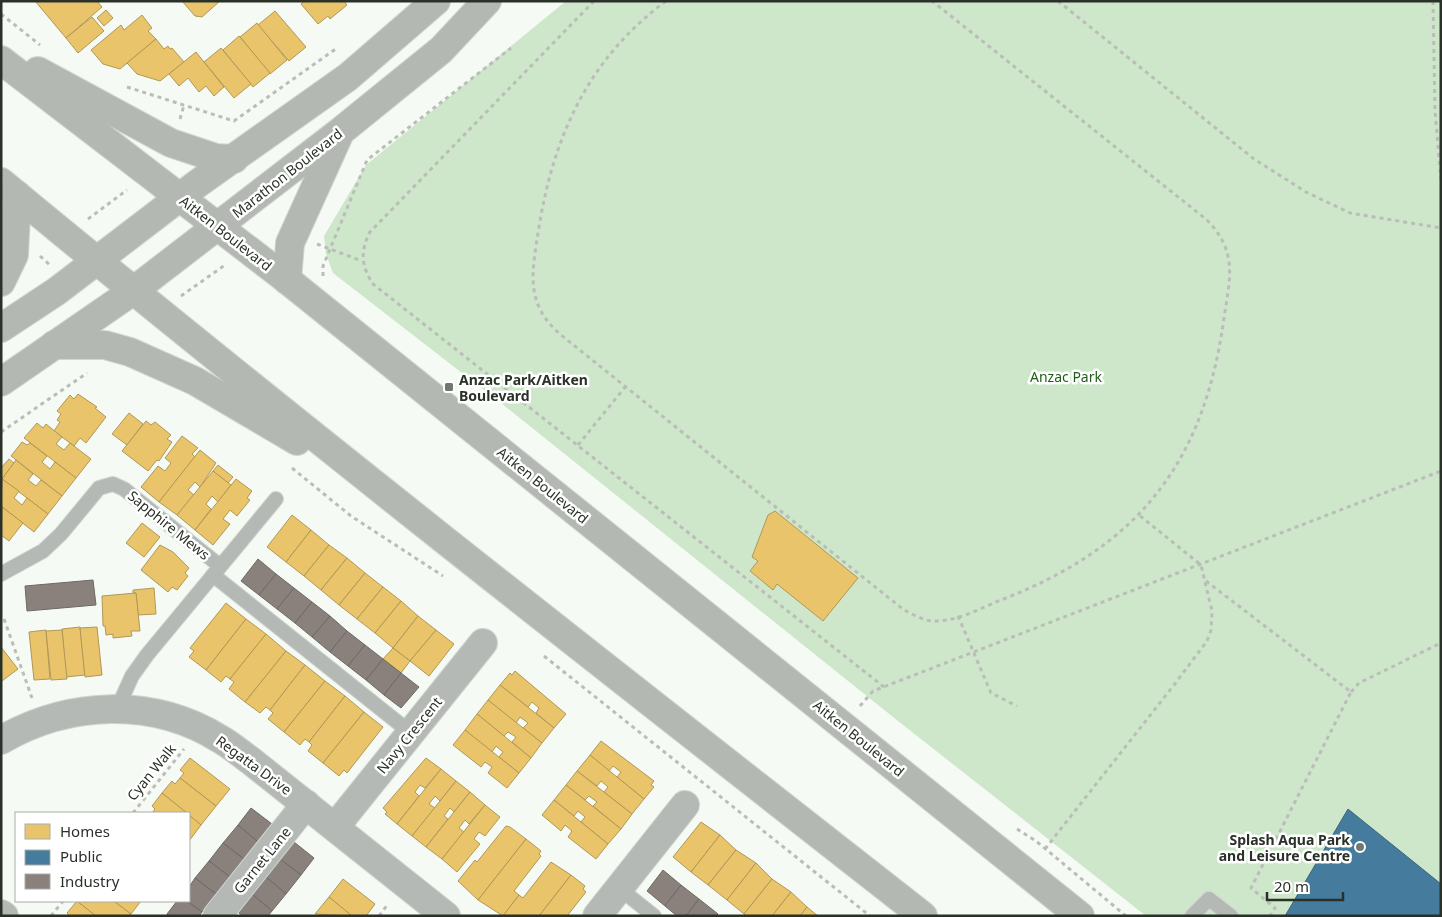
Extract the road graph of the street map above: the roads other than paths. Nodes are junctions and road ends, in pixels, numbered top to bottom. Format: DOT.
graph roads {
  1 [pos="436,1"];
  2 [pos="487,1"];
  3 [pos="1,49"];
  4 [pos="1,60"];
  5 [pos="341,131"];
  6 [pos="234,159"];
  7 [pos="9,189"];
  8 [pos="179,197"];
  9 [pos="218,227"];
  10 [pos="96,260"];
  11 [pos="287,280"];
  12 [pos="1,282"];
  13 [pos="133,291"];
  14 [pos="1,328"];
  15 [pos="54,345"];
  16 [pos="1,382"];
  17 [pos="276,499"];
  18 [pos="402,506"];
  19 [pos="216,571"];
  20 [pos="1,574"];
  21 [pos="483,643"];
  22 [pos="118,707"];
  23 [pos="411,733"];
  24 [pos="1,740"];
  25 [pos="306,804"];
  26 [pos="685,805"];
  27 [pos="335,828"];
  28 [pos="619,888"];
  29 [pos="1209,899"];
  30 [pos="217,916"];
  31 [pos="446,916"];
  32 [pos="597,916"];
  33 [pos="654,916"];
  34 [pos="923,916"];
  35 [pos="1080,916"];
  36 [pos="1192,916"];
  37 [pos="1203,916"];
  38 [pos="1231,916"];
  1 -- 6 [label="main road"];
  2 -- 5 [label="main road, Marathon Boulevard"];
  3 -- 6 [label="main road"];
  4 -- 8 [label="main road, Aitken Boulevard"];
  5 -- 9 [label="main road, Marathon Boulevard"];
  5 -- 11 [label="main road"];
  6 -- 8 [label="main road"];
  7 -- 10 [label="main road"];
  7 -- 12 [label="main road"];
  8 -- 9 [label="main road, Aitken Boulevard"];
  8 -- 10 [label="main road"];
  9 -- 11 [label="main road, Aitken Boulevard"];
  9 -- 13 [label="main road, Marathon Boulevard"];
  10 -- 13 [label="main road"];
  10 -- 14 [label="main road"];
  11 -- 35 [label="main road, Aitken Boulevard"];
  13 -- 15 [label="main road, Marathon Boulevard"];
  13 -- 18 [label="main road"];
  15 -- 16 [label="main road, Marathon Boulevard"];
  15 -- 18 [label="main road"];
  17 -- 19 [label="lane, Sapphire Mews"];
  18 -- 34 [label="main road"];
  19 -- 20 [label="lane, Sapphire Mews"];
  19 -- 22 [label="lane, Sapphire Mews"];
  19 -- 23 [label="lane"];
  21 -- 23 [label="street, Navy Crescent"];
  22 -- 24 [label="street, Regatta Drive"];
  22 -- 25 [label="street, Regatta Drive"];
  23 -- 27 [label="street, Navy Crescent"];
  25 -- 27 [label="street, Regatta Drive"];
  25 -- 30 [label="street, Garnet Lane"];
  26 -- 28 [label="street"];
  27 -- 31 [label="street, Regatta Drive"];
  28 -- 32 [label="street"];
  28 -- 33 [label="lane"];
  29 -- 36 [label="lane"];
  29 -- 37 [label="lane"];
  29 -- 38 [label="lane"];
}
